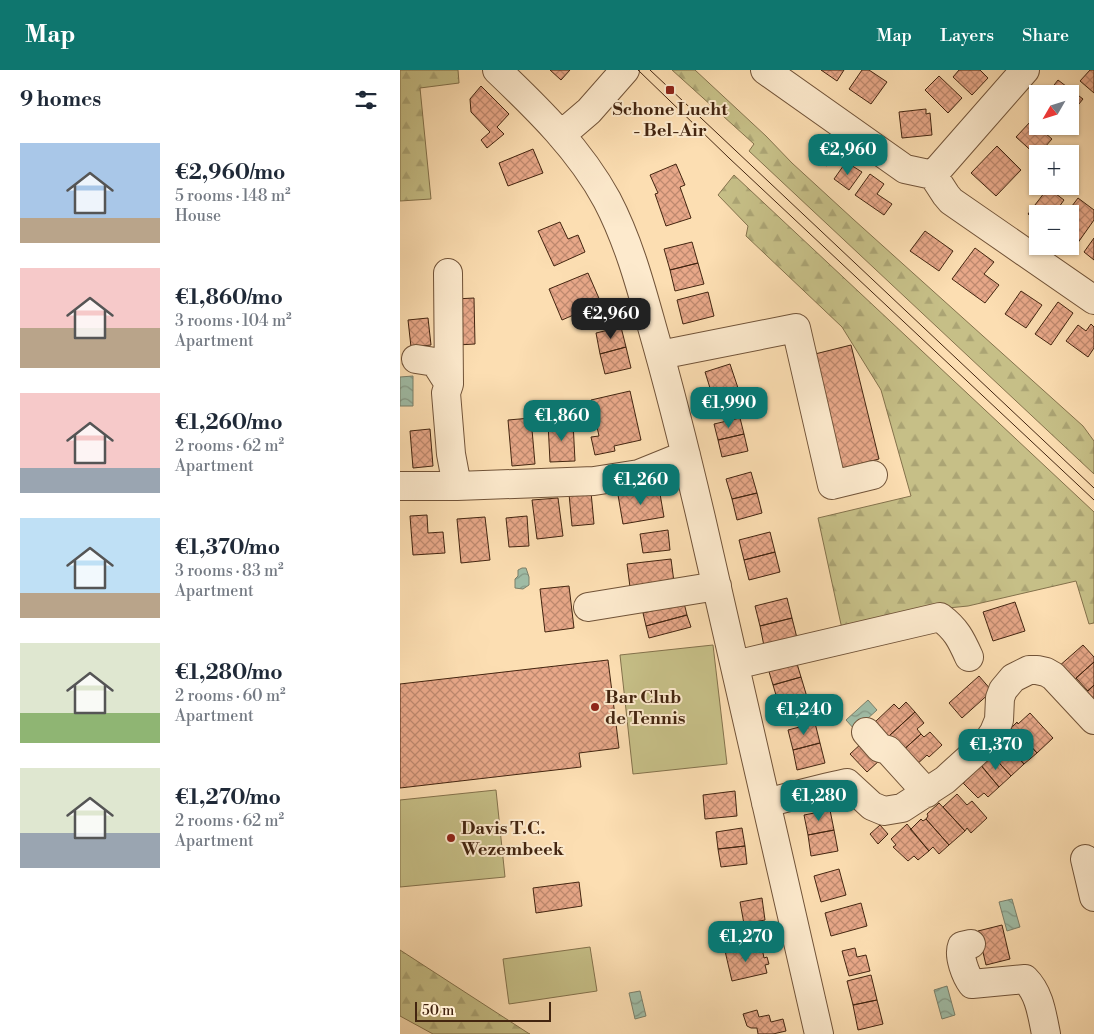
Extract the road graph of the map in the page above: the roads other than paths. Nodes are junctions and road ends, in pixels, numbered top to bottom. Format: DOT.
graph roads {
  1 [pos="497,70"];
  2 [pos="765,70"];
  3 [pos="1025,70"];
  4 [pos="619,77"];
  5 [pos="561,135"];
  6 [pos="933,175"];
  7 [pos="448,273"];
  8 [pos="1094,300"];
  9 [pos="660,355"];
  10 [pos="416,359"];
  11 [pos="450,384"];
  12 [pos="686,455"];
  13 [pos="873,475"];
  14 [pos="400,486"];
  15 [pos="458,486"];
  16 [pos="717,586"];
  17 [pos="588,606"];
  18 [pos="969,657"];
  19 [pos="735,665"];
  20 [pos="1094,720"];
  21 [pos="866,732"];
  22 [pos="926,793"];
  23 [pos="766,803"];
  24 [pos="1085,859"];
  25 [pos="1094,897"];
  26 [pos="971,944"];
  27 [pos="819,1034"];
  28 [pos="1046,1034"];
  1 -- 5 [label="street"];
  2 -- 6 [label="street"];
  3 -- 6 [label="street"];
  4 -- 5 [label="street"];
  5 -- 9 [label="street"];
  6 -- 8 [label="street"];
  7 -- 11 [label="street"];
  9 -- 12 [label="street"];
  9 -- 13 [label="street"];
  10 -- 11 [label="street"];
  11 -- 15 [label="street"];
  12 -- 15 [label="street"];
  12 -- 16 [label="street"];
  14 -- 15 [label="street"];
  16 -- 17 [label="street"];
  16 -- 19 [label="street"];
  18 -- 19 [label="street"];
  19 -- 23 [label="street"];
  20 -- 22 [label="street"];
  21 -- 22 [label="street"];
  22 -- 23 [label="street"];
  23 -- 27 [label="street"];
  24 -- 25 [label="street"];
  26 -- 28 [label="street"];
}
